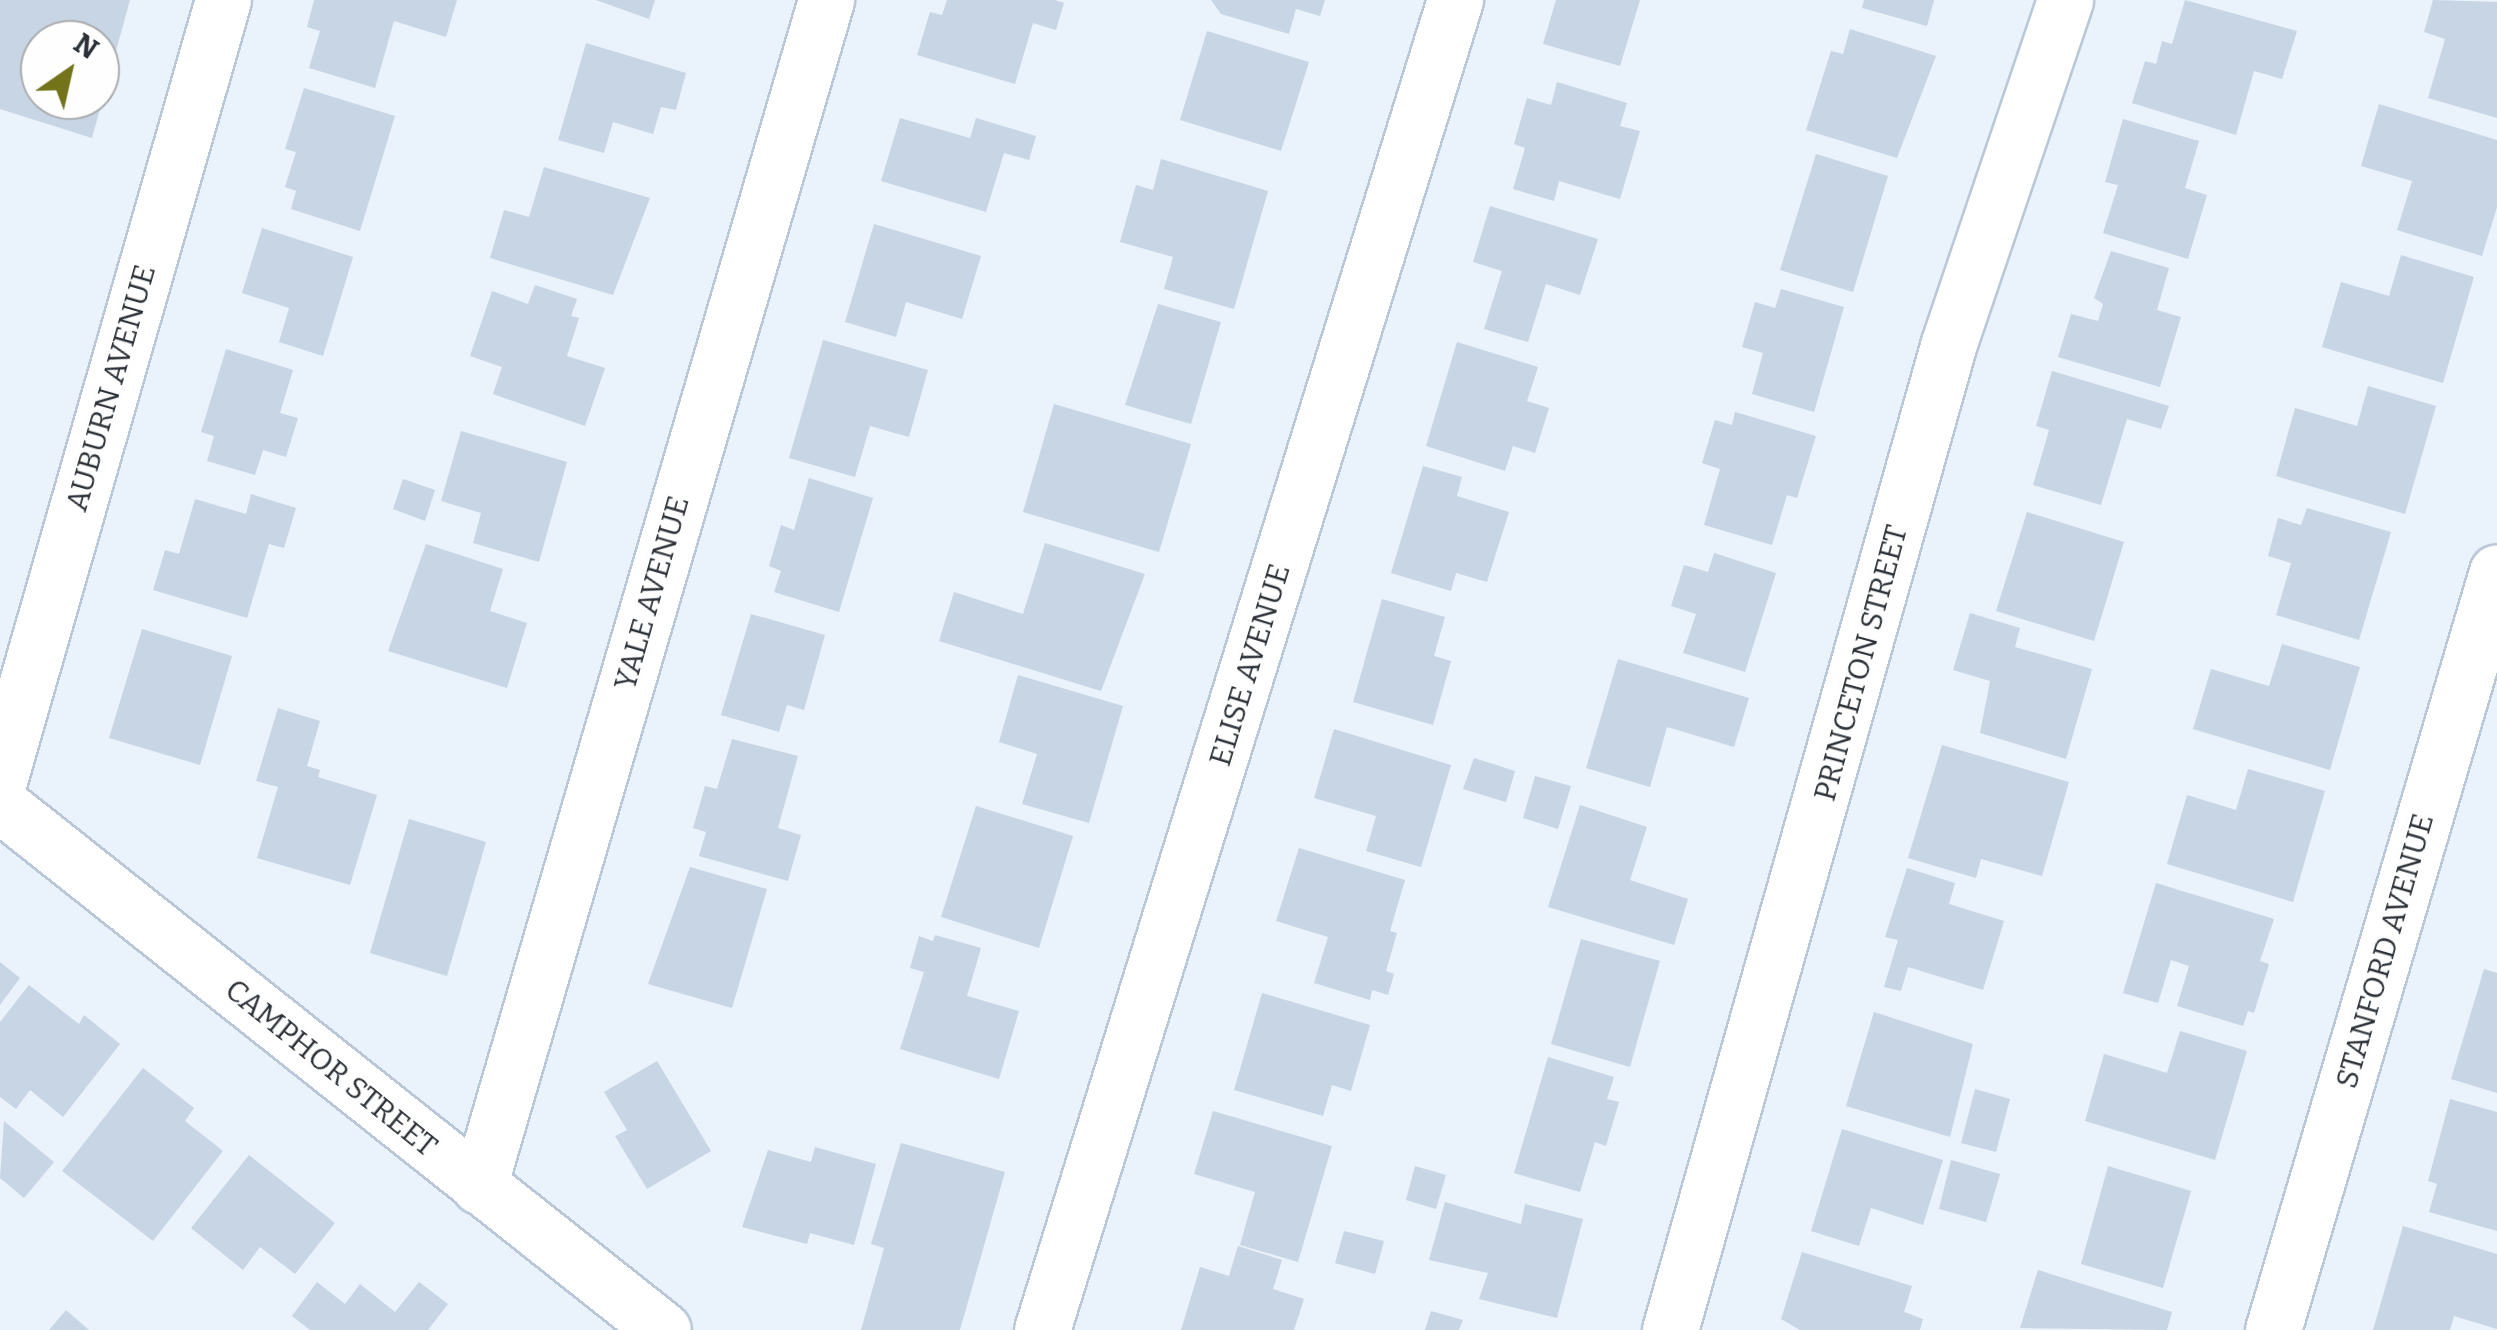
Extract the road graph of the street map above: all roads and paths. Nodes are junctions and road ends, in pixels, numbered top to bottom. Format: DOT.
graph roads {
  1 [pos="222,0"];
  2 [pos="826,0"];
  3 [pos="1455,0"];
  4 [pos="2066,0"];
  5 [pos="2497,572"];
  6 [pos="0,776"];
  7 [pos="0,804"];
  8 [pos="479,1186"];
  9 [pos="663,1330"];
  10 [pos="1042,1330"];
  11 [pos="1670,1330"];
  12 [pos="2272,1330"];
  1 -- 6 [label="street, AUBURN AVENUE"];
  2 -- 8 [label="street, YALE AVENUE"];
  3 -- 10 [label="street, ELISE AVENUE"];
  4 -- 11 [label="street, PRINCETON STREET"];
  5 -- 12 [label="street, STANFORD AVENUE"];
  7 -- 8 [label="street, CAMPHOR STREET"];
  8 -- 9 [label="street, CAMPHOR STREET"];
}
